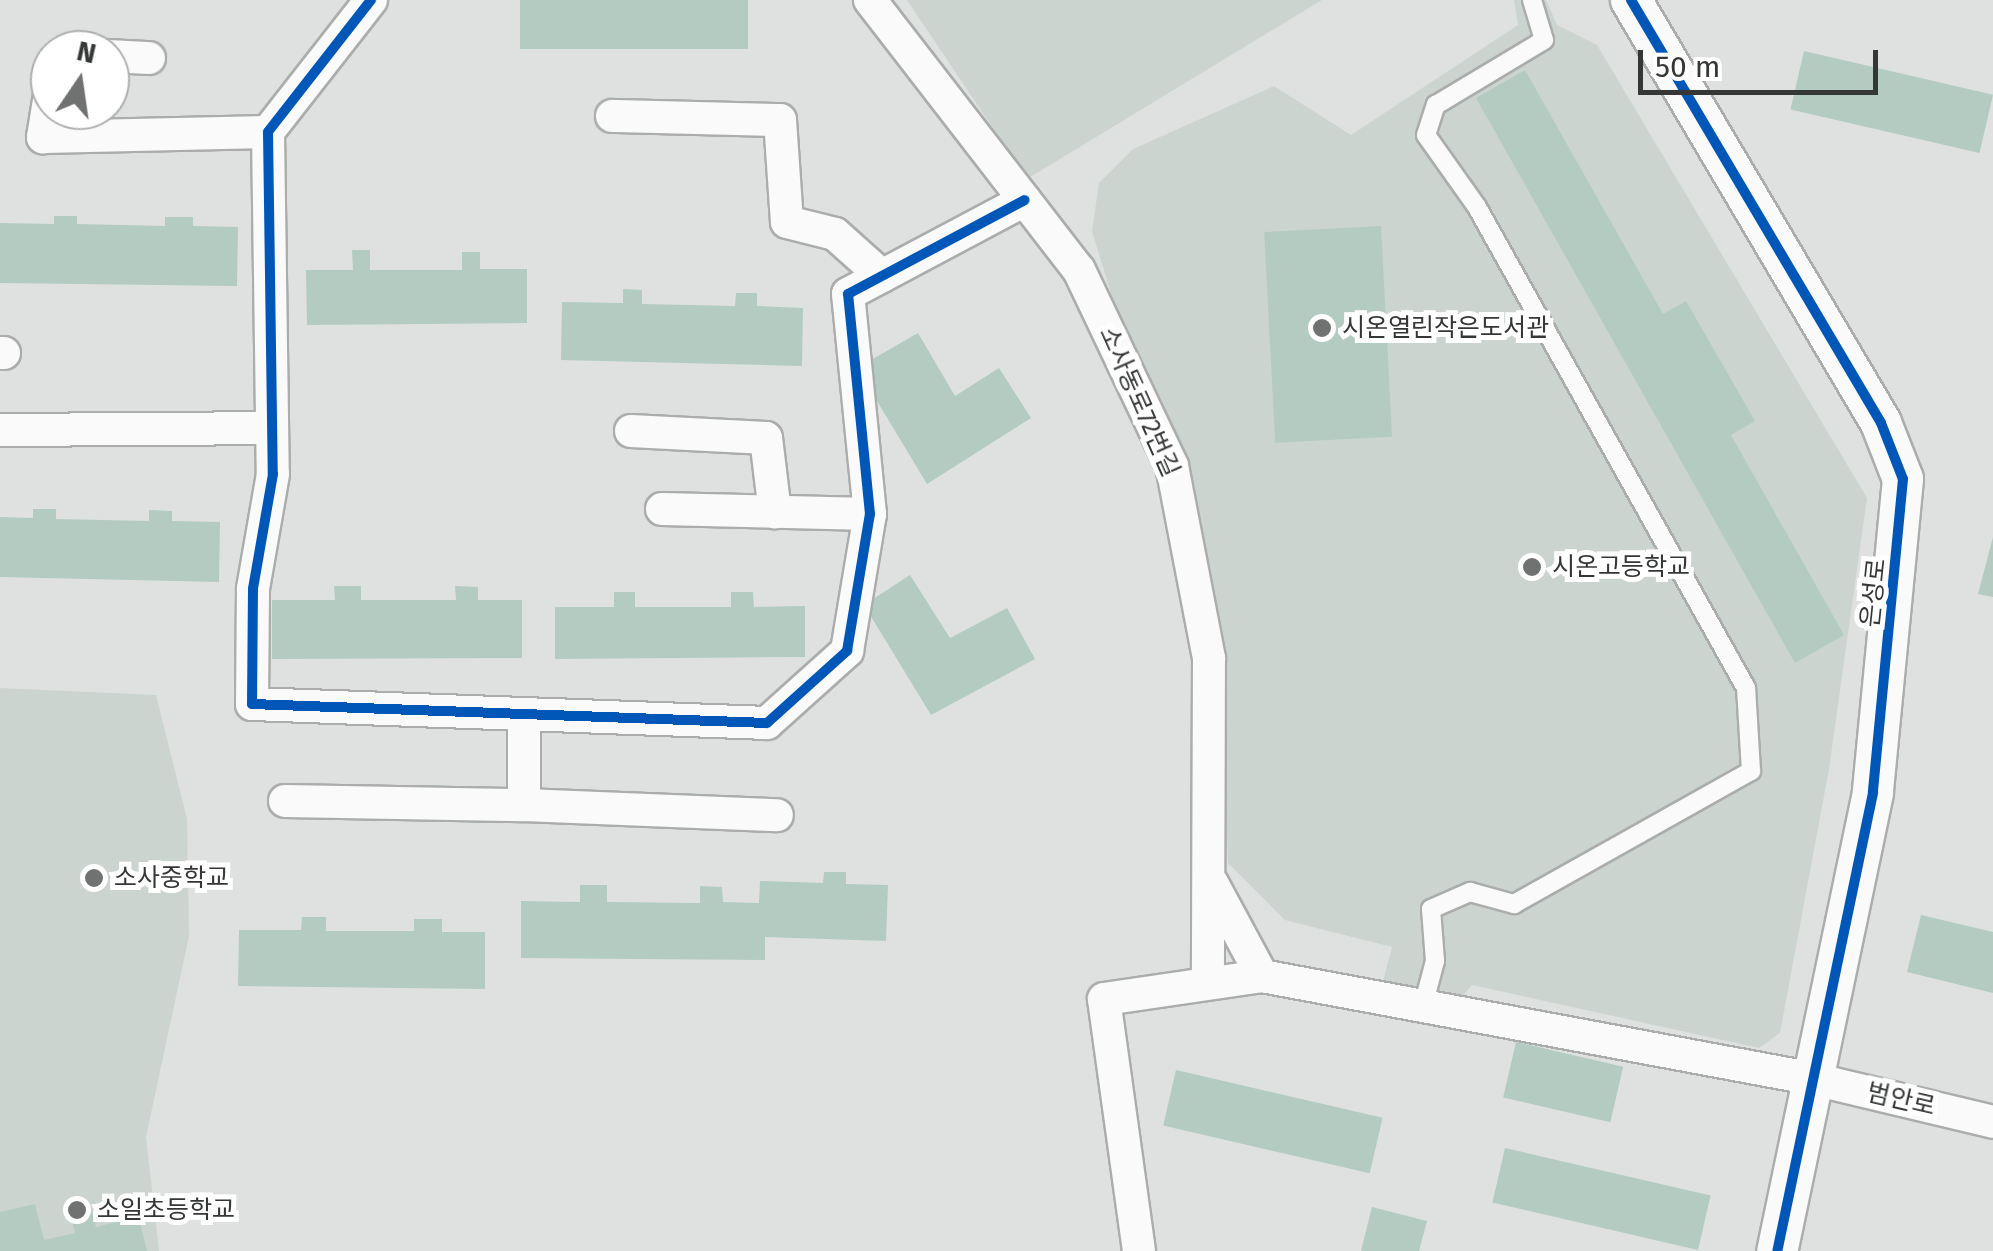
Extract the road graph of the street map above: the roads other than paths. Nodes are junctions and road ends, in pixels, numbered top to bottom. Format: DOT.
graph roads {
  1 [pos="371,0"];
  2 [pos="870,0"];
  3 [pos="1532,0"];
  4 [pos="1631,0"];
  5 [pos="130,57"];
  6 [pos="149,58"];
  7 [pos="612,116"];
  8 [pos="44,130"];
  9 [pos="268,132"];
  10 [pos="1025,200"];
  11 [pos="882,276"];
  12 [pos="272,428"];
  13 [pos="0,430"];
  14 [pos="631,430"];
  15 [pos="662,509"];
  16 [pos="774,512"];
  17 [pos="870,514"];
  18 [pos="524,716"];
  19 [pos="285,801"];
  20 [pos="524,805"];
  21 [pos="776,815"];
  22 [pos="1210,878"];
  23 [pos="1262,976"];
  24 [pos="1208,983"];
  25 [pos="1424,1006"];
  26 [pos="1809,1078"];
  27 [pos="1993,1122"];
  28 [pos="1139,1251"];
  29 [pos="1778,1251"];
  1 -- 9 [label="street"];
  2 -- 10 [label="street, 소사동로72번길"];
  3 -- 25 [label="lane"];
  4 -- 26 [label="street, 은성로"];
  5 -- 6 [label="street"];
  7 -- 11 [label="street"];
  8 -- 9 [label="street"];
  9 -- 12 [label="street"];
  10 -- 11 [label="street"];
  10 -- 22 [label="street, 소사동로72번길"];
  11 -- 17 [label="street"];
  12 -- 13 [label="street"];
  12 -- 18 [label="street"];
  14 -- 16 [label="street"];
  15 -- 16 [label="street"];
  16 -- 17 [label="street"];
  17 -- 18 [label="street"];
  18 -- 20 [label="street"];
  19 -- 20 [label="street"];
  20 -- 21 [label="street"];
  22 -- 23 [label="street, 소사동로72번길"];
  22 -- 24 [label="street, 소사동로72번길"];
  23 -- 24 [label="street"];
  23 -- 25 [label="street"];
  24 -- 28 [label="street"];
  25 -- 26 [label="street"];
  26 -- 27 [label="street, 범안로"];
  26 -- 29 [label="street, 은성로"];
}
